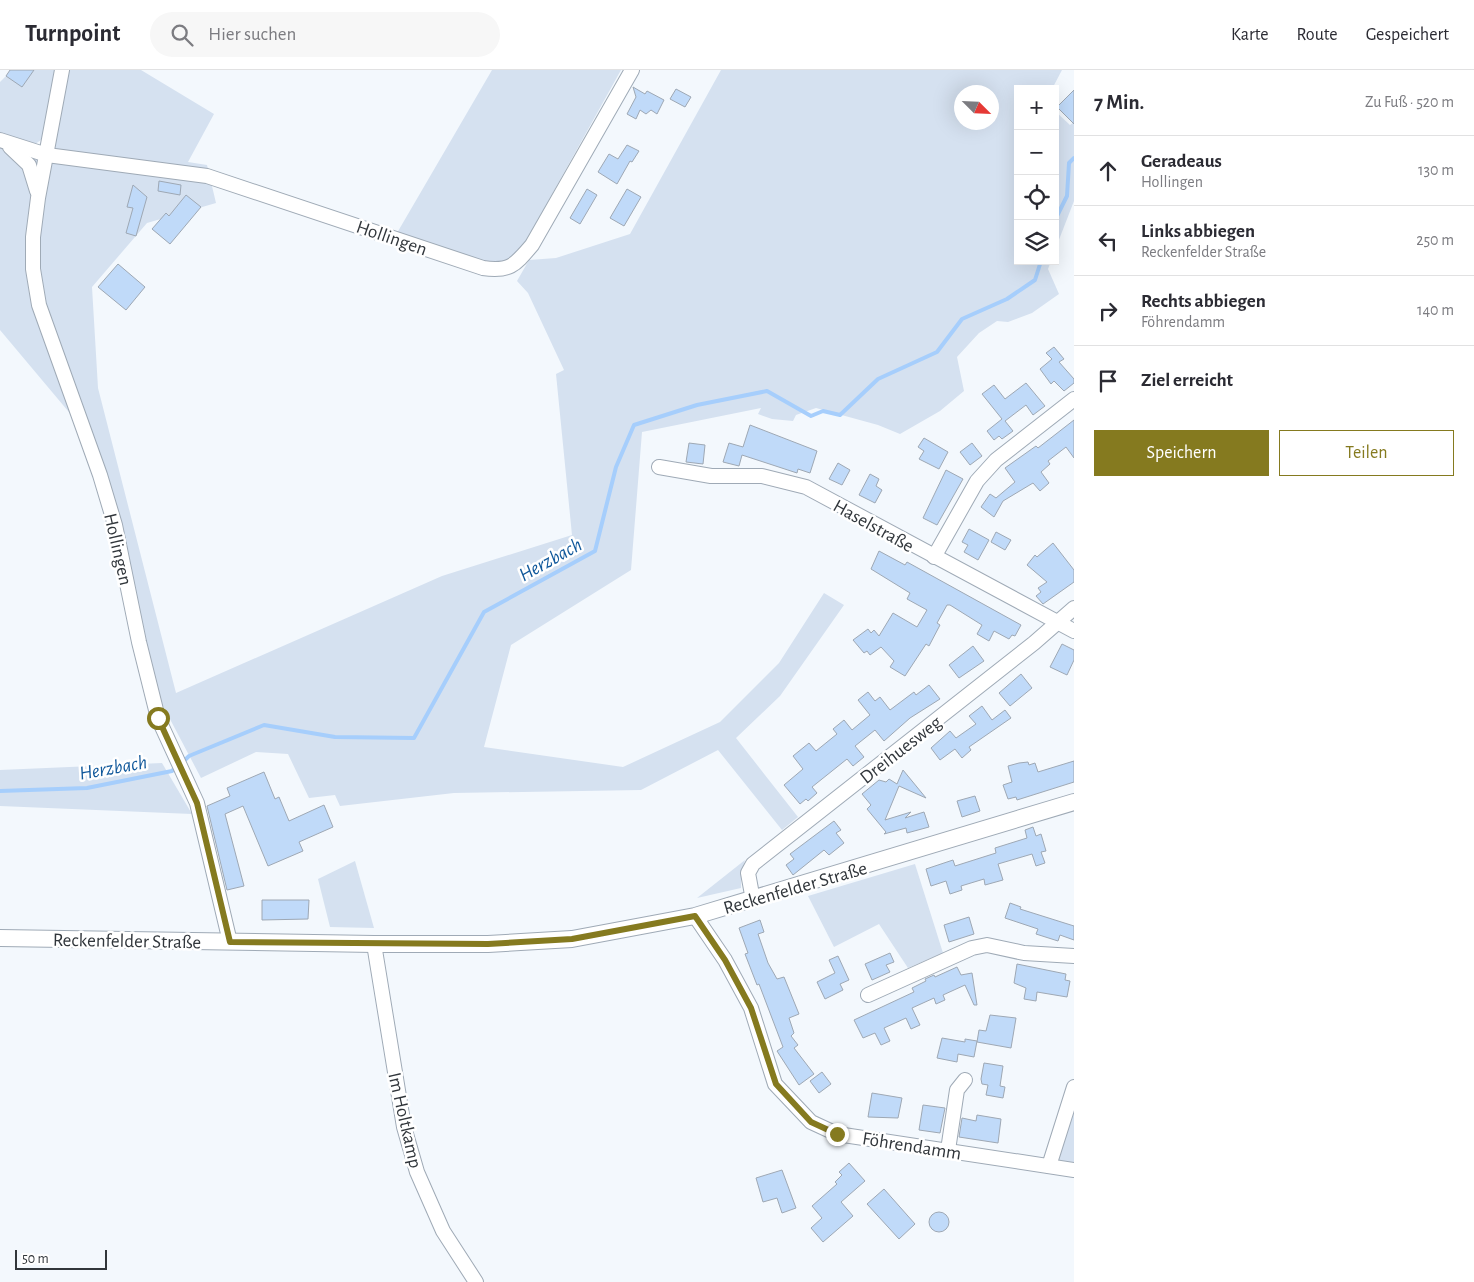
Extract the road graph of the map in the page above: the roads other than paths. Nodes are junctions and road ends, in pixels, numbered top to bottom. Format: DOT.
graph roads {
  1 [pos="62,70"];
  2 [pos="632,70"];
  3 [pos="3,141"];
  4 [pos="47,154"];
  5 [pos="38,198"];
  6 [pos="1074,399"];
  7 [pos="658,467"];
  8 [pos="934,557"];
  9 [pos="1074,608"];
  10 [pos="1056,623"];
  11 [pos="1074,631"];
  12 [pos="1074,802"];
  13 [pos="753,900"];
  14 [pos="695,916"];
  15 [pos="0,938"];
  16 [pos="230,942"];
  17 [pos="374,944"];
  18 [pos="1074,956"];
  19 [pos="868,995"];
  20 [pos="965,1080"];
  21 [pos="1074,1087"];
  22 [pos="948,1150"];
  23 [pos="1049,1166"];
  24 [pos="1074,1170"];
  25 [pos="476,1282"];
  1 -- 4 [label="street, Hollingen"];
  2 -- 4 [label="street, Hollingen"];
  3 -- 4 [label="street, Hollingen"];
  3 -- 5 [label="street"];
  4 -- 5 [label="street, Hollingen"];
  5 -- 16 [label="street, Hollingen"];
  6 -- 8 [label="street"];
  7 -- 8 [label="street, Haselstraße"];
  8 -- 10 [label="street, Haselstraße"];
  9 -- 10 [label="street, Dreihuesweg"];
  10 -- 11 [label="street, Haselstraße"];
  10 -- 13 [label="street, Dreihuesweg"];
  12 -- 13 [label="street, Reckenfelder Straße"];
  13 -- 14 [label="street, Reckenfelder Straße"];
  14 -- 17 [label="street, Reckenfelder Straße"];
  14 -- 22 [label="street, Föhrendamm"];
  15 -- 16 [label="street, Reckenfelder Straße"];
  16 -- 17 [label="street, Reckenfelder Straße"];
  17 -- 25 [label="street, Im Holtkamp"];
  18 -- 19 [label="street"];
  20 -- 22 [label="street"];
  21 -- 23 [label="street"];
  22 -- 23 [label="street, Föhrendamm"];
  23 -- 24 [label="street, Föhrendamm"];
}
